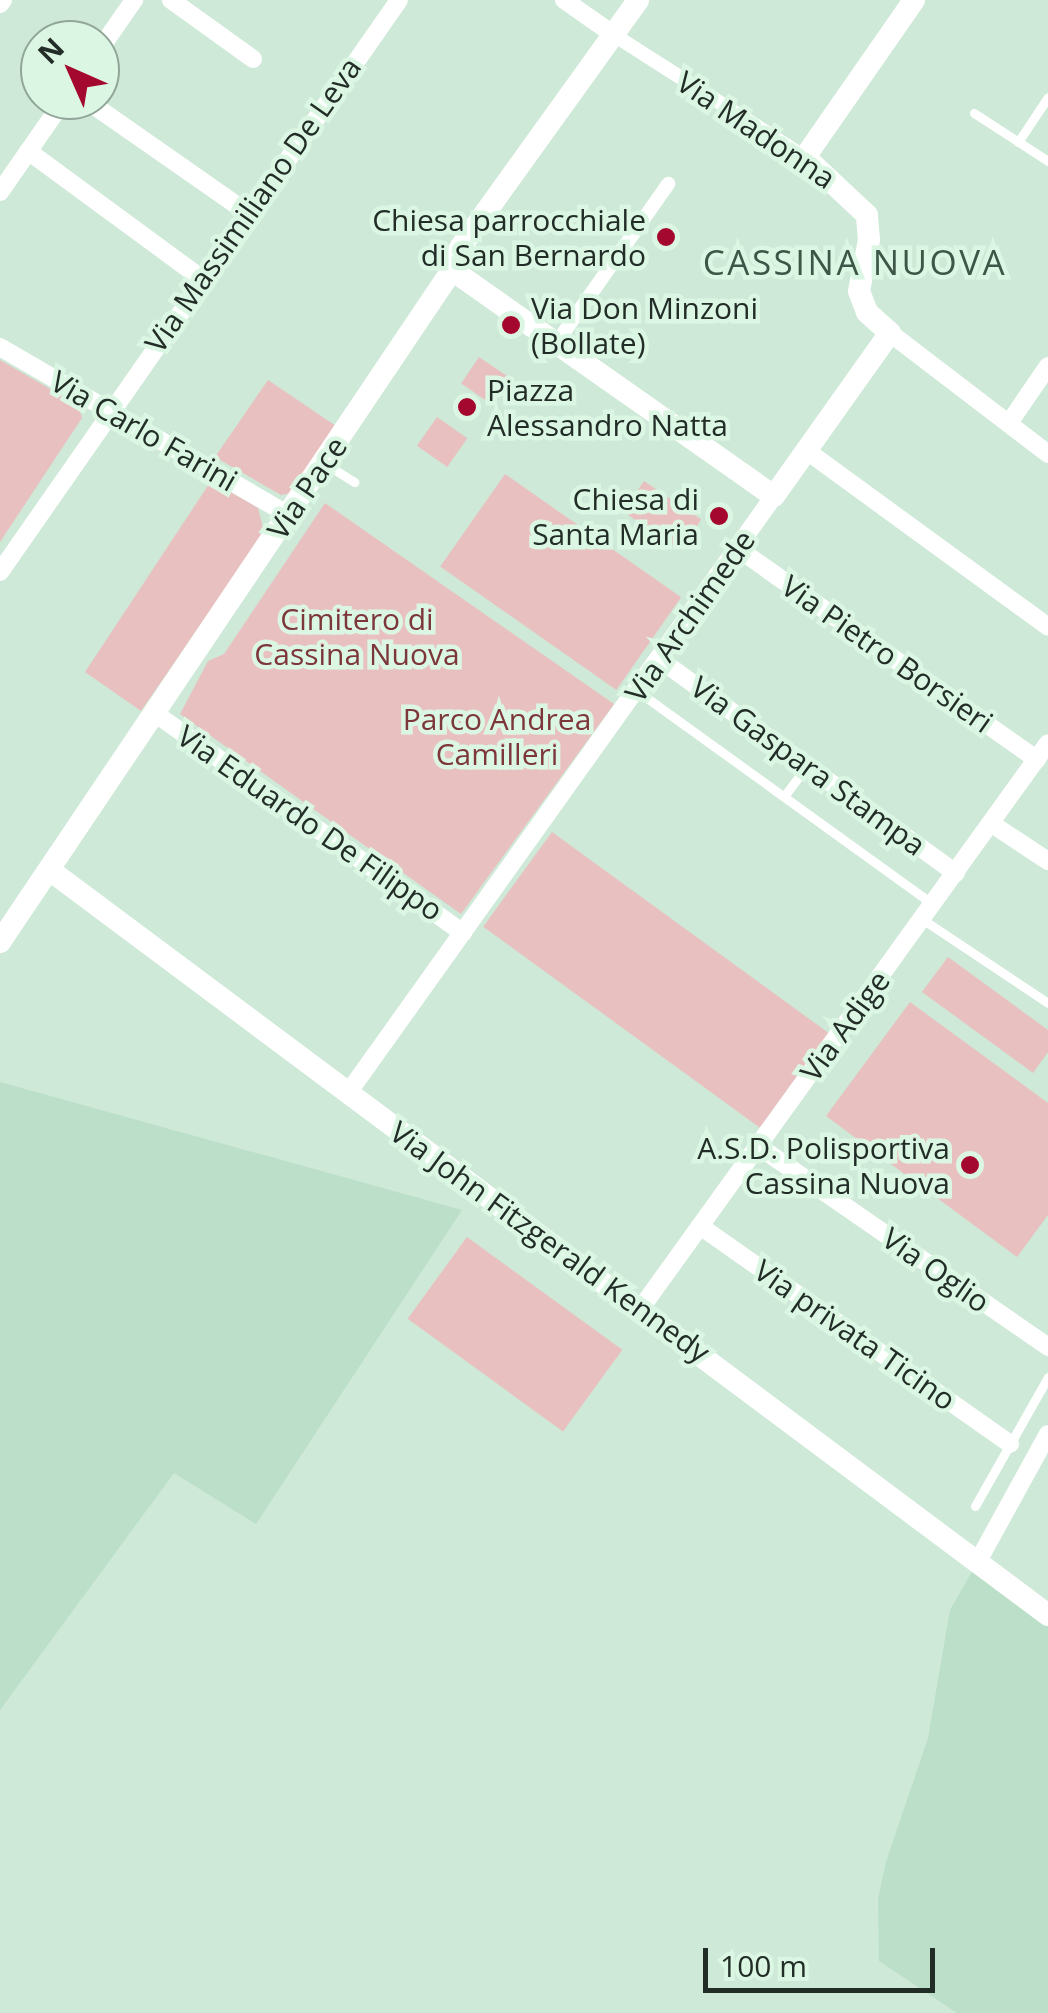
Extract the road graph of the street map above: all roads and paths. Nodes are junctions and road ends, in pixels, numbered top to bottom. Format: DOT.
graph roads {
  1 [pos="171,0"];
  2 [pos="564,0"];
  3 [pos="638,0"];
  4 [pos="914,0"];
  5 [pos="392,2"];
  6 [pos="614,36"];
  7 [pos="253,58"];
  8 [pos="1048,97"];
  9 [pos="974,113"];
  10 [pos="50,120"];
  11 [pos="115,120"];
  12 [pos="1018,142"];
  13 [pos="28,151"];
  14 [pos="805,157"];
  15 [pos="1048,162"];
  16 [pos="668,184"];
  17 [pos="0,192"];
  18 [pos="248,213"];
  19 [pos="452,270"];
  20 [pos="202,278"];
  21 [pos="890,333"];
  22 [pos="555,345"];
  23 [pos="0,346"];
  24 [pos="1048,366"];
  25 [pos="109,411"];
  26 [pos="1010,424"];
  27 [pos="808,451"];
  28 [pos="1048,454"];
  29 [pos="324,463"];
  30 [pos="354,482"];
  31 [pos="774,496"];
  32 [pos="289,515"];
  33 [pos="737,548"];
  34 [pos="0,572"];
  35 [pos="1048,626"];
  36 [pos="659,660"];
  37 [pos="647,698"];
  38 [pos="156,714"];
  39 [pos="1048,743"];
  40 [pos="1036,760"];
  41 [pos="807,766"];
  42 [pos="784,796"];
  43 [pos="992,824"];
  44 [pos="1048,861"];
  45 [pos="51,871"];
  46 [pos="956,874"];
  47 [pos="926,899"];
  48 [pos="922,919"];
  49 [pos="463,933"];
  50 [pos="0,942"];
  51 [pos="1048,1003"];
  52 [pos="348,1093"];
  53 [pos="758,1146"];
  54 [pos="700,1226"];
  55 [pos="641,1308"];
  56 [pos="1048,1347"];
  57 [pos="1048,1377"];
  58 [pos="1048,1434"];
  59 [pos="1010,1444"];
  60 [pos="1034,1460"];
  61 [pos="974,1506"];
  62 [pos="977,1563"];
  63 [pos="1048,1616"];
  1 -- 7 [label="street"];
  2 -- 6 [label="street"];
  3 -- 6 [label="street, Via Pace"];
  4 -- 14 [label="street"];
  5 -- 18 [label="street, Via Massimiliano De Leva"];
  6 -- 14 [label="street, Via Madonna"];
  6 -- 19 [label="street, Via Pace"];
  8 -- 12 [label="lane"];
  9 -- 12 [label="lane"];
  10 -- 13 [label="street"];
  11 -- 18 [label="street"];
  12 -- 15 [label="lane"];
  13 -- 17 [label="street"];
  13 -- 20 [label="street"];
  14 -- 21 [label="street, Via Madonna"];
  16 -- 22 [label="street"];
  18 -- 20 [label="street, Via Massimiliano De Leva"];
  19 -- 22 [label="street"];
  19 -- 29 [label="street, Via Pace"];
  20 -- 25 [label="street, Via Massimiliano De Leva"];
  21 -- 26 [label="street, Via Madonna"];
  21 -- 27 [label="street, Via Archimede"];
  22 -- 31 [label="street"];
  23 -- 25 [label="street, Via Carlo Farini"];
  24 -- 26 [label="street"];
  25 -- 32 [label="street, Via Carlo Farini"];
  25 -- 34 [label="street, Via Massimiliano De Leva"];
  26 -- 28 [label="street, Via Madonna"];
  27 -- 31 [label="street, Via Archimede"];
  27 -- 35 [label="street"];
  29 -- 30 [label="lane"];
  29 -- 32 [label="street, Via Pace"];
  31 -- 33 [label="street, Via Archimede"];
  32 -- 38 [label="street, Via Pace"];
  33 -- 36 [label="street, Via Archimede"];
  33 -- 40 [label="street, Via Pietro Borsieri"];
  36 -- 41 [label="street, Via Gaspara Stampa"];
  36 -- 49 [label="street, Via Archimede"];
  37 -- 42 [label="lane"];
  38 -- 45 [label="street, Via Pace"];
  38 -- 49 [label="street, Via Eduardo De Filippo"];
  39 -- 40 [label="street, Via Adige"];
  40 -- 43 [label="street, Via Adige"];
  41 -- 42 [label="lane"];
  41 -- 46 [label="street, Via Gaspara Stampa"];
  42 -- 47 [label="lane"];
  43 -- 44 [label="street"];
  43 -- 46 [label="street, Via Adige"];
  45 -- 50 [label="street, Via Pace"];
  45 -- 52 [label="street, Via John Fitzgerald Kennedy"];
  46 -- 48 [label="street, Via Adige"];
  48 -- 51 [label="lane"];
  48 -- 53 [label="street, Via Adige"];
  49 -- 52 [label="street, Via Archimede"];
  52 -- 55 [label="street, Via John Fitzgerald Kennedy"];
  53 -- 54 [label="street, Via Adige"];
  53 -- 56 [label="street, Via Oglio"];
  54 -- 55 [label="street, Via Adige"];
  54 -- 59 [label="street, Via privata Ticino"];
  55 -- 62 [label="street, Via John Fitzgerald Kennedy"];
  57 -- 59 [label="lane"];
  58 -- 60 [label="street"];
  59 -- 60 [label="lane"];
  59 -- 61 [label="lane"];
  60 -- 62 [label="street"];
  62 -- 63 [label="street, Via John Fitzgerald Kennedy"];
}
